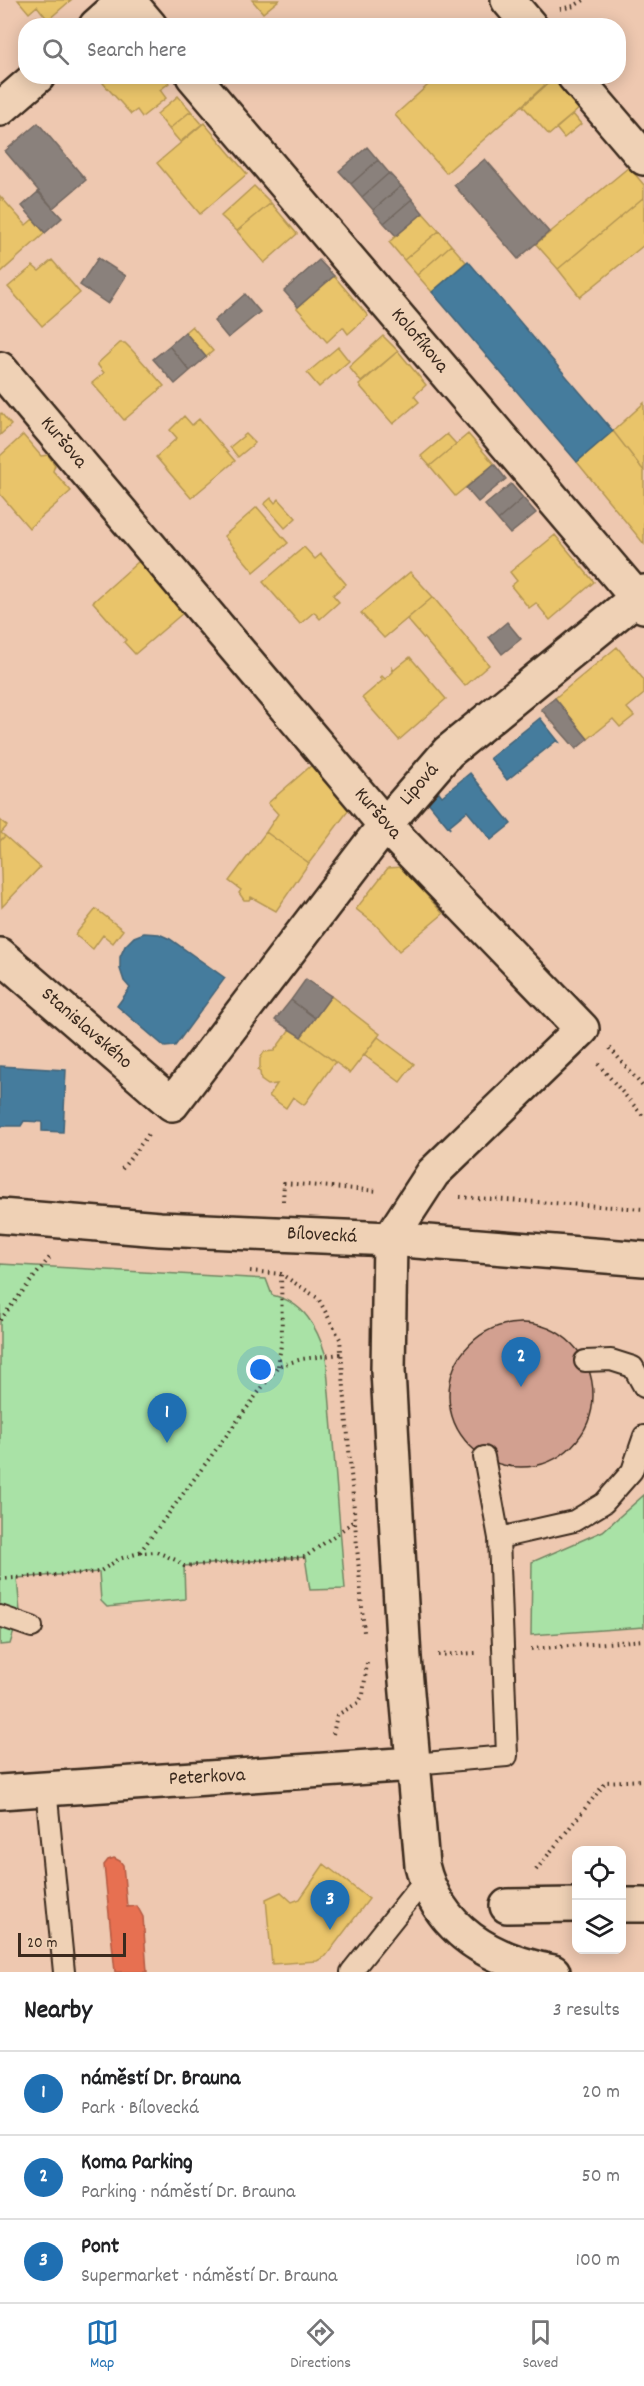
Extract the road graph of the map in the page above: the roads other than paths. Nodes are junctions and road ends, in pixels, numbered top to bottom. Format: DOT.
graph roads {
  1 [pos="127,0"];
  2 [pos="508,0"];
  3 [pos="106,18"];
  4 [pos="143,18"];
  5 [pos="523,18"];
  6 [pos="29,84"];
  7 [pos="200,84"];
  8 [pos="581,84"];
  9 [pos="0,109"];
  10 [pos="644,158"];
  11 [pos="0,369"];
  12 [pos="642,599"];
  13 [pos="385,825"];
  14 [pos="0,955"];
  15 [pos="172,1104"];
  16 [pos="0,1216"];
  17 [pos="390,1239"];
  18 [pos="644,1259"];
  19 [pos="585,1361"];
  20 [pos="644,1387"];
  21 [pos="644,1436"];
  22 [pos="484,1457"];
  23 [pos="499,1538"];
  24 [pos="0,1617"];
  25 [pos="32,1627"];
  26 [pos="413,1764"];
  27 [pos="46,1788"];
  28 [pos="0,1792"];
  29 [pos="426,1878"];
  30 [pos="572,1905"];
  31 [pos="626,1905"];
  32 [pos="644,1905"];
  33 [pos="507,1906"];
  34 [pos="64,1972"];
  35 [pos="351,1972"];
  36 [pos="554,1972"];
  1 -- 3 [label="street"];
  1 -- 4 [label="street"];
  2 -- 5 [label="street"];
  6 -- 9 [label="street"];
  7 -- 12 [label="street, Kolofíkova"];
  8 -- 10 [label="street"];
  11 -- 13 [label="street, Kuršova"];
  12 -- 13 [label="street, Lipová"];
  13 -- 15 [label="street, Lipová"];
  13 -- 17 [label="street, Kuršova"];
  14 -- 15 [label="street, Stanislavského"];
  16 -- 17 [label="street, Bílovecká"];
  17 -- 18 [label="street, Bílovecká"];
  17 -- 26 [label="street"];
  19 -- 20 [label="lane"];
  21 -- 23 [label="lane"];
  22 -- 23 [label="lane"];
  23 -- 26 [label="lane"];
  24 -- 25 [label="lane"];
  26 -- 27 [label="street, Peterkova"];
  26 -- 29 [label="street"];
  27 -- 28 [label="street, Peterkova"];
  27 -- 34 [label="lane"];
  29 -- 35 [label="lane"];
  29 -- 36 [label="street"];
  30 -- 33 [label="street"];
  31 -- 32 [label="street"];
}
